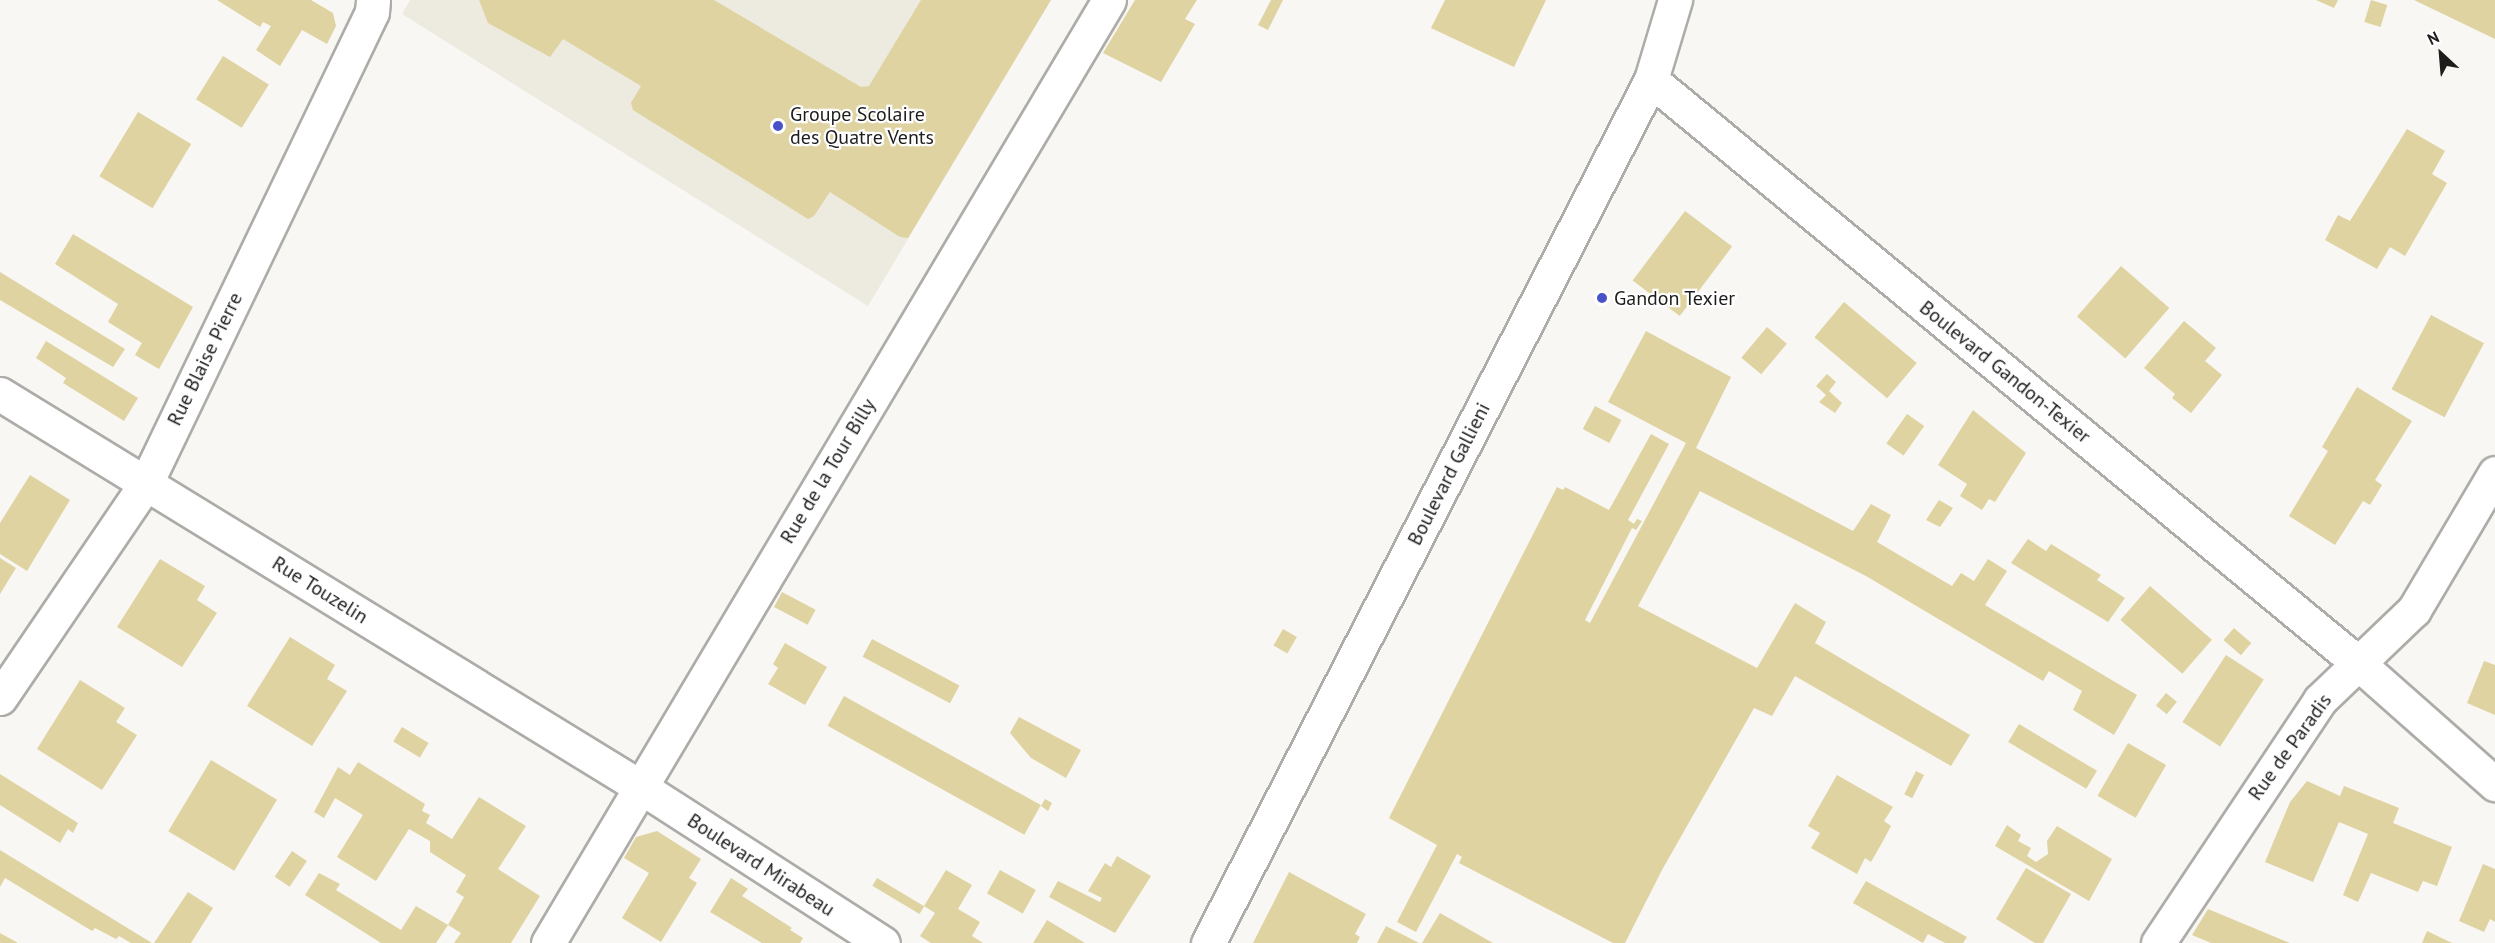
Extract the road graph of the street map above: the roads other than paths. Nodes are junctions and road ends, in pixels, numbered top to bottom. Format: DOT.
graph roads {
  1 [pos="373,0"];
  2 [pos="1109,0"];
  3 [pos="1675,0"];
  4 [pos="1651,80"];
  5 [pos="0,394"];
  6 [pos="2495,473"];
  7 [pos="146,483"];
  8 [pos="2358,663"];
  9 [pos="0,698"];
  10 [pos="2495,784"];
  11 [pos="639,786"];
  12 [pos="548,943"];
  13 [pos="883,943"];
  14 [pos="1208,943"];
  15 [pos="2158,943"];
  1 -- 7 [label="street, Rue Blaise Pierre"];
  2 -- 11 [label="street, Rue de la Tour Billy"];
  3 -- 4 [label="street, Boulevard Gallieni"];
  4 -- 8 [label="street, Boulevard Gandon-Texier"];
  4 -- 14 [label="street, Boulevard Gallieni"];
  5 -- 7 [label="street, Rue Touzelin"];
  6 -- 8 [label="street, Rue de Paradis"];
  7 -- 9 [label="street, Rue Blaise Pierre"];
  7 -- 11 [label="street, Rue Touzelin"];
  8 -- 10 [label="street, Boulevard Gandon-Texier"];
  8 -- 15 [label="street, Rue de Paradis"];
  11 -- 12 [label="street, Rue de la Tour Billy"];
  11 -- 13 [label="street, Boulevard Mirabeau"];
}
